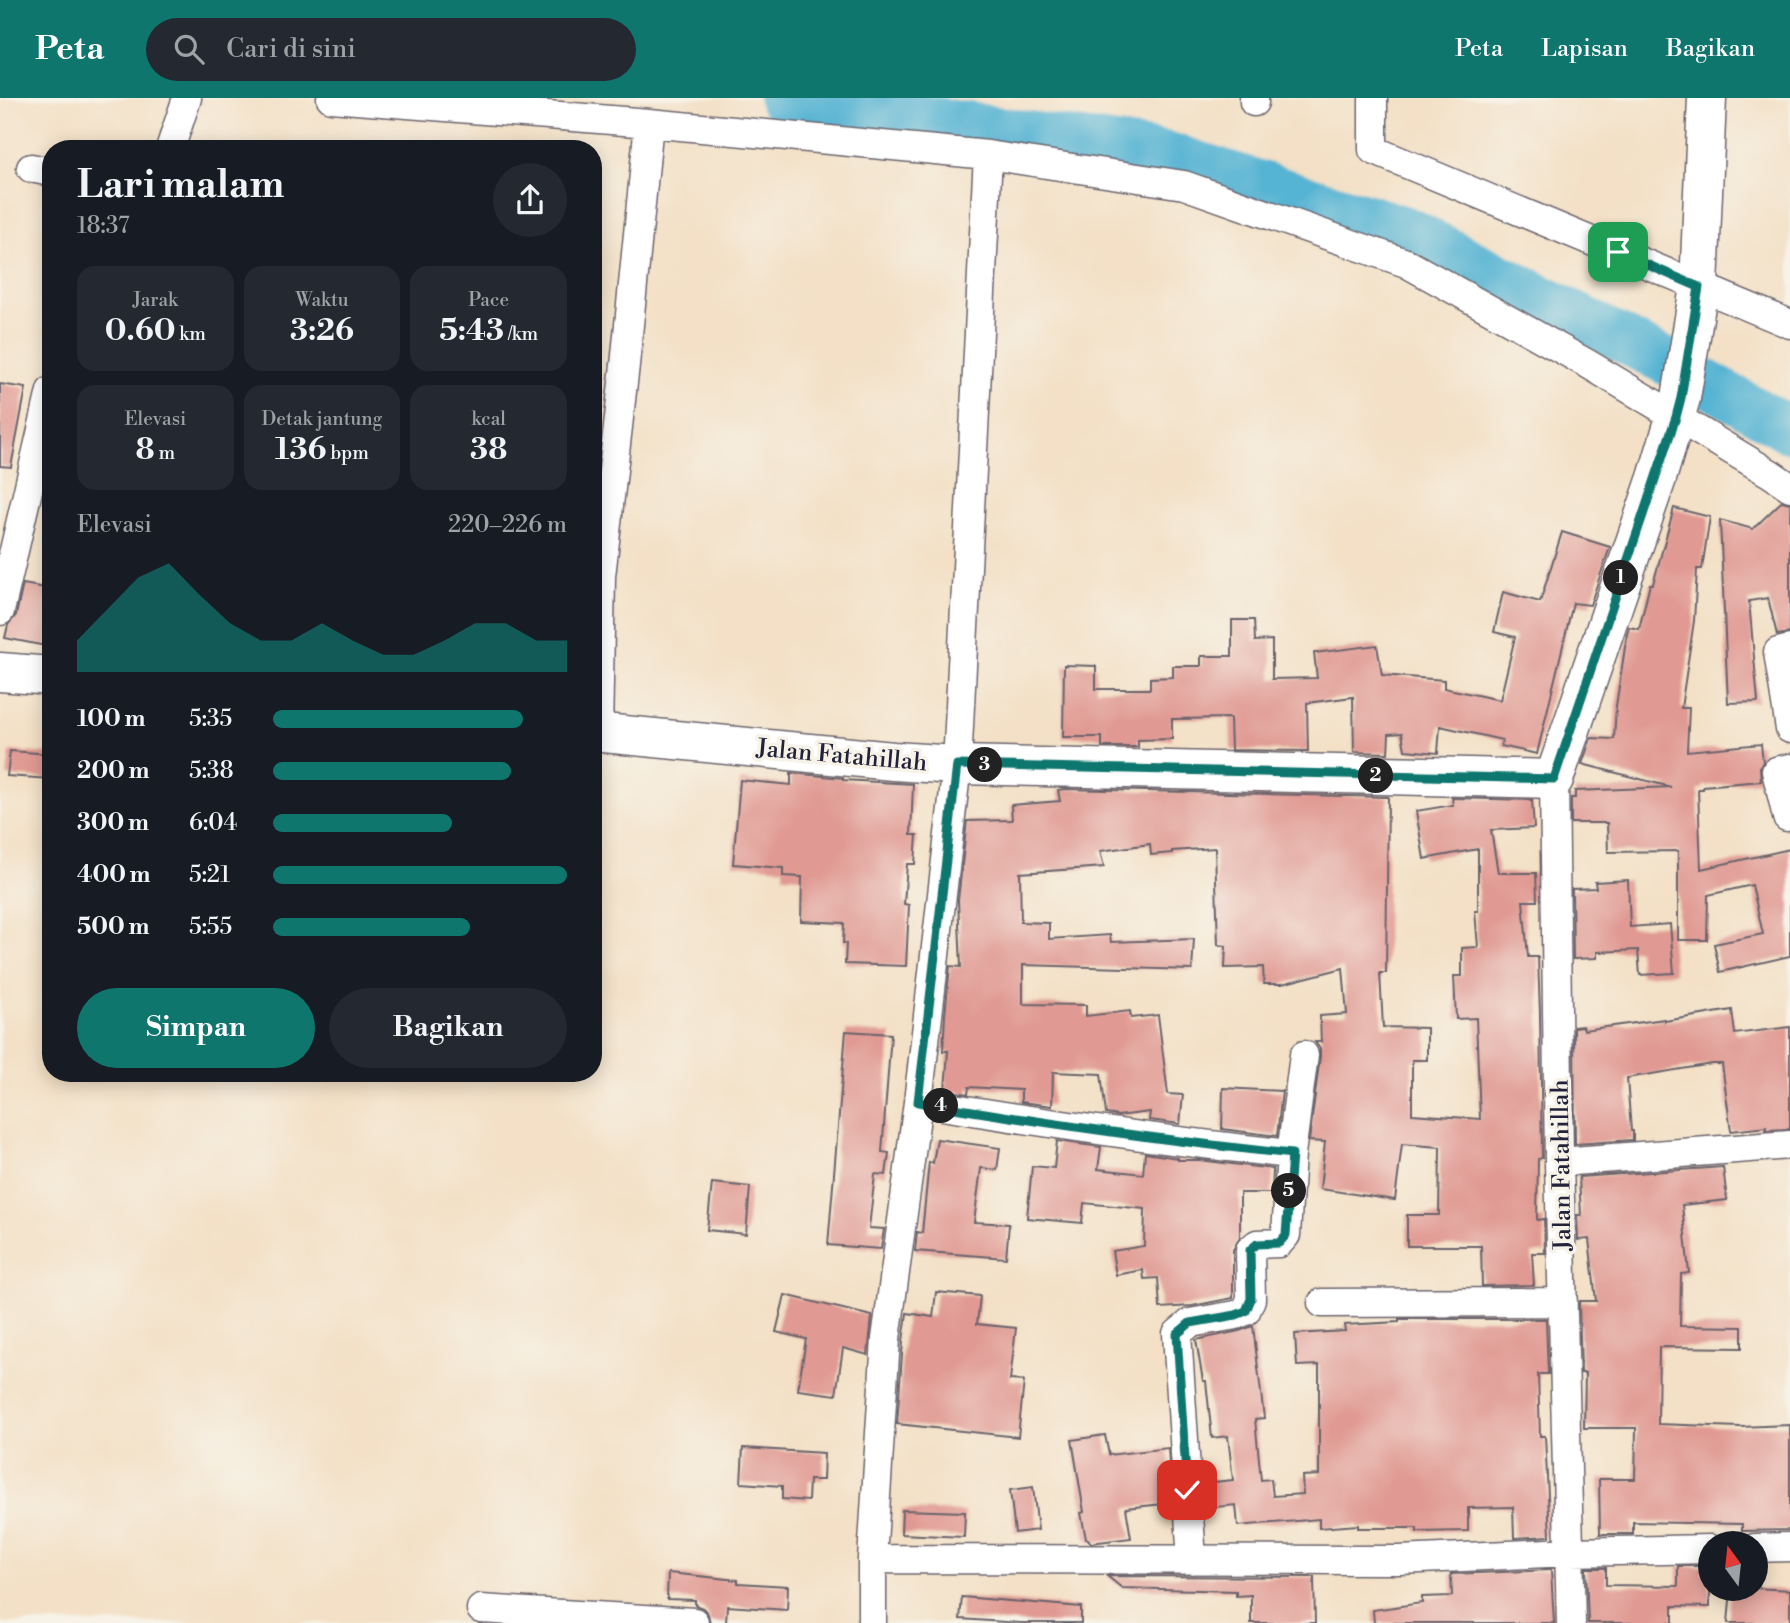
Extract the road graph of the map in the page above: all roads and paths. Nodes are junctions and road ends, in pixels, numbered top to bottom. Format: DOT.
graph roads {
  1 [pos="187,98"];
  2 [pos="331,98"];
  3 [pos="1373,98"];
  4 [pos="1707,98"];
  5 [pos="649,123"];
  6 [pos="173,140"];
  7 [pos="988,155"];
  8 [pos="1698,296"];
  9 [pos="1790,324"];
  10 [pos="1679,408"];
  11 [pos="42,430"];
  12 [pos="1790,487"];
  13 [pos="602,567"];
  14 [pos="0,611"];
  15 [pos="1790,649"];
  16 [pos="0,671"];
  17 [pos="42,675"];
  18 [pos="1790,729"];
  19 [pos="602,734"];
  20 [pos="957,765"];
  21 [pos="1790,768"];
  22 [pos="1554,779"];
  23 [pos="1787,817"];
  24 [pos="1304,1055"];
  25 [pos="918,1102"];
  26 [pos="1790,1145"];
  27 [pos="1292,1154"];
  28 [pos="1559,1162"];
  29 [pos="1563,1302"];
  30 [pos="1322,1303"];
  31 [pos="1790,1547"];
  32 [pos="1768,1548"];
  33 [pos="1698,1549"];
  34 [pos="1570,1552"];
  35 [pos="873,1559"];
  36 [pos="1192,1560"];
  37 [pos="481,1609"];
  38 [pos="694,1622"];
  39 [pos="872,1623"];
  40 [pos="1571,1623"];
  1 -- 6 [label="street"];
  2 -- 5 [label="street"];
  3 -- 8 [label="street"];
  4 -- 8 [label="street, Jalan Fatahillah"];
  5 -- 7 [label="street"];
  5 -- 13 [label="street"];
  7 -- 10 [label="street"];
  7 -- 20 [label="street"];
  8 -- 9 [label="street"];
  8 -- 10 [label="street, Jalan Fatahillah"];
  10 -- 12 [label="street"];
  10 -- 22 [label="street, Jalan Fatahillah"];
  11 -- 14 [label="street"];
  15 -- 18 [label="street"];
  16 -- 17 [label="street"];
  19 -- 20 [label="street, Jalan Fatahillah"];
  20 -- 22 [label="street, Jalan Fatahillah"];
  20 -- 25 [label="street"];
  21 -- 23 [label="street"];
  22 -- 28 [label="street, Jalan Fatahillah"];
  24 -- 27 [label="street"];
  25 -- 27 [label="street"];
  25 -- 35 [label="street"];
  26 -- 28 [label="street"];
  27 -- 36 [label="street"];
  28 -- 29 [label="street, Jalan Fatahillah"];
  29 -- 30 [label="street"];
  29 -- 34 [label="street, Jalan Fatahillah"];
  31 -- 32 [label="street"];
  33 -- 34 [label="street"];
  34 -- 36 [label="street"];
  34 -- 40 [label="street, Jalan Fatahillah"];
  35 -- 36 [label="street"];
  35 -- 39 [label="street"];
  37 -- 38 [label="street"];
}
